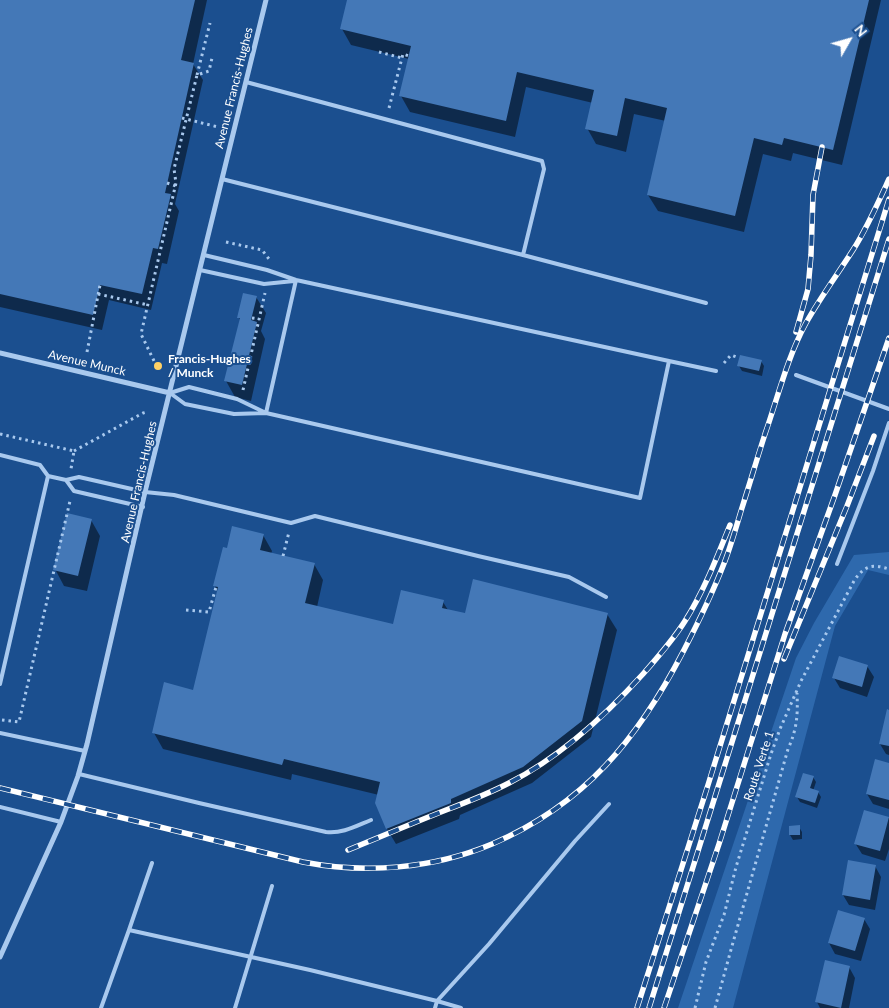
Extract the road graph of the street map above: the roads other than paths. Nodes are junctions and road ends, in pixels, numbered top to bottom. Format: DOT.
graph roads {
  1 [pos="266,0"];
  2 [pos="246,82"];
  3 [pos="222,179"];
  4 [pos="204,255"];
  5 [pos="523,255"];
  6 [pos="200,270"];
  7 [pos="296,280"];
  8 [pos="706,303"];
  9 [pos="0,353"];
  10 [pos="669,361"];
  11 [pos="716,371"];
  12 [pos="796,375"];
  13 [pos="170,393"];
  14 [pos="889,409"];
  15 [pos="266,414"];
  16 [pos="889,424"];
  17 [pos="0,455"];
  18 [pos="48,476"];
  19 [pos="66,480"];
  20 [pos="146,492"];
  21 [pos="143,508"];
  22 [pos="837,564"];
  23 [pos="606,597"];
  24 [pos="0,684"];
  25 [pos="0,733"];
  26 [pos="85,751"];
  27 [pos="79,774"];
  28 [pos="608,804"];
  29 [pos="0,807"];
  30 [pos="370,820"];
  31 [pos="61,822"];
  32 [pos="152,863"];
  33 [pos="272,886"];
  34 [pos="129,930"];
  35 [pos="0,957"];
  36 [pos="251,957"];
  37 [pos="437,1000"];
  38 [pos="101,1008"];
  39 [pos="236,1008"];
  40 [pos="434,1008"];
  41 [pos="461,1008"];
  1 -- 2 [label="street, Avenue Francis-Hughes"];
  2 -- 3 [label="street, Avenue Francis-Hughes"];
  2 -- 5 [label="lane"];
  3 -- 4 [label="street, Avenue Francis-Hughes"];
  3 -- 5 [label="lane"];
  4 -- 6 [label="street, Avenue Francis-Hughes"];
  4 -- 7 [label="lane"];
  5 -- 8 [label="lane"];
  6 -- 7 [label="lane"];
  6 -- 13 [label="street, Avenue Francis-Hughes"];
  7 -- 10 [label="lane"];
  7 -- 15 [label="lane"];
  9 -- 13 [label="street, Avenue Munck"];
  10 -- 11 [label="lane"];
  10 -- 15 [label="lane"];
  12 -- 14 [label="lane"];
  13 -- 15 [label="lane"];
  13 -- 15 [label="lane"];
  13 -- 20 [label="street, Avenue Francis-Hughes"];
  16 -- 22 [label="lane"];
  17 -- 18 [label="lane"];
  18 -- 19 [label="lane"];
  18 -- 24 [label="lane"];
  19 -- 20 [label="lane"];
  19 -- 21 [label="lane"];
  20 -- 21 [label="street, Avenue Francis-Hughes"];
  20 -- 23 [label="lane"];
  21 -- 26 [label="street, Avenue Francis-Hughes"];
  25 -- 26 [label="lane"];
  26 -- 27 [label="street, Avenue Francis-Hughes"];
  27 -- 30 [label="lane"];
  27 -- 31 [label="street, Avenue Francis-Hughes"];
  28 -- 37 [label="lane"];
  29 -- 31 [label="lane"];
  31 -- 35 [label="street, Avenue Francis-Hughes"];
  32 -- 34 [label="lane"];
  33 -- 36 [label="lane"];
  34 -- 36 [label="lane"];
  34 -- 38 [label="lane"];
  36 -- 37 [label="lane"];
  36 -- 39 [label="lane"];
  37 -- 40 [label="lane"];
  37 -- 41 [label="lane"];
}
